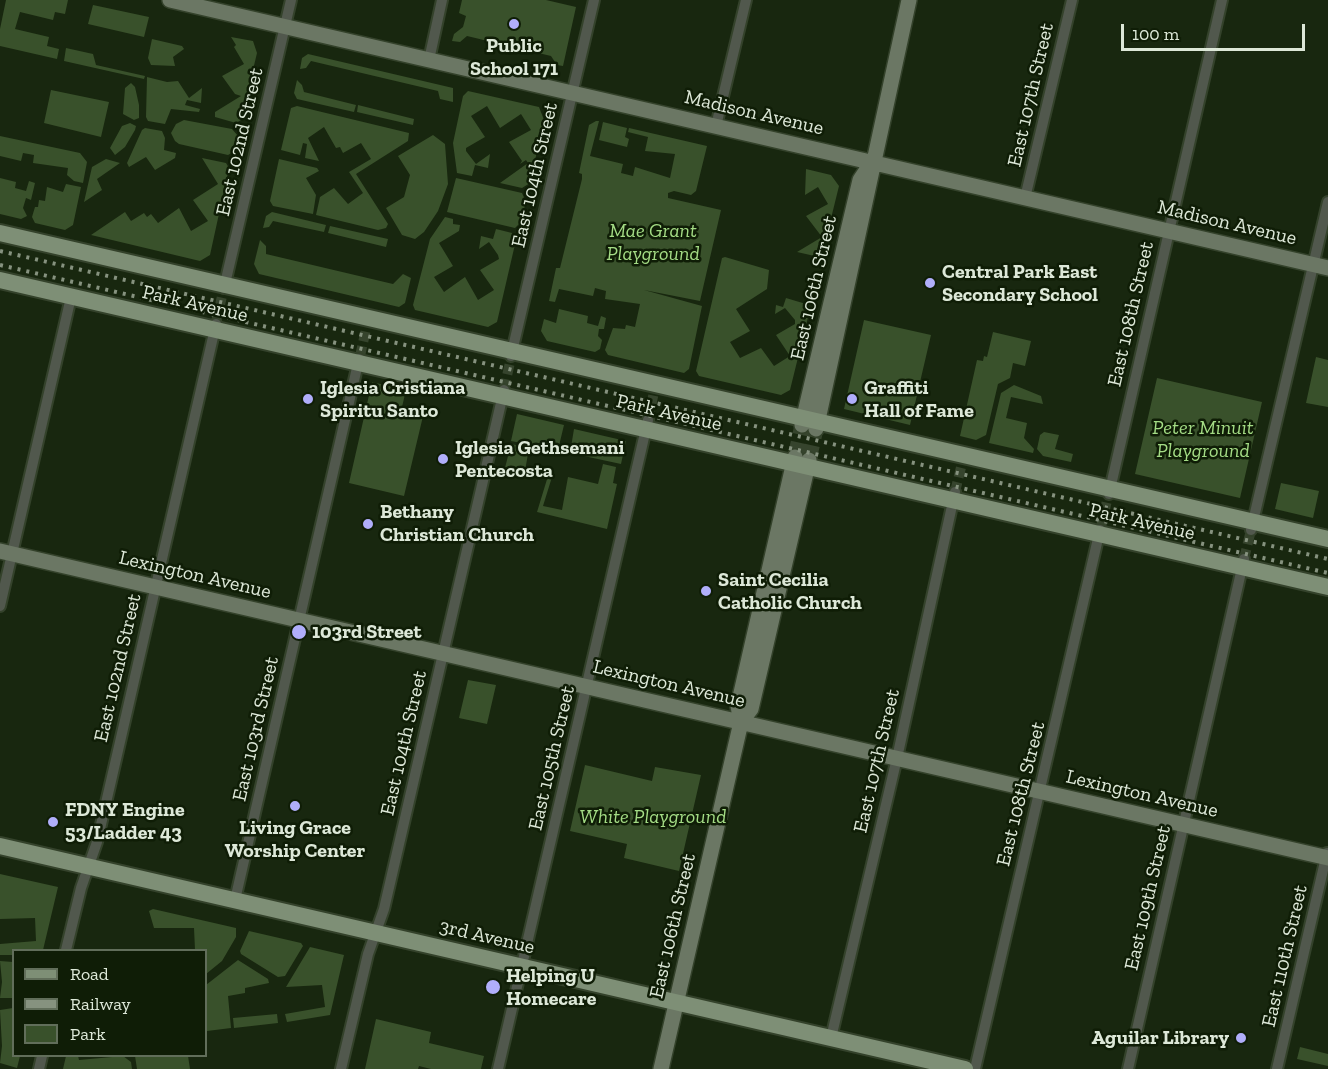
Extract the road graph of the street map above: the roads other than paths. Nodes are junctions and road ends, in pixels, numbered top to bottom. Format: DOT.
graph roads {
  1 [pos="170,0"];
  2 [pos="291,0"];
  3 [pos="442,0"];
  4 [pos="594,0"];
  5 [pos="746,0"];
  6 [pos="909,0"];
  7 [pos="1072,0"];
  8 [pos="1222,0"];
  9 [pos="285,26"];
  10 [pos="429,60"];
  11 [pos="573,92"];
  12 [pos="716,126"];
  13 [pos="872,162"];
  14 [pos="1025,198"];
  15 [pos="1328,202"];
  16 [pos="1169,231"];
  17 [pos="0,233"];
  18 [pos="1321,266"];
  19 [pos="0,280"];
  20 [pos="224,288"];
  21 [pos="71,297"];
  22 [pos="216,326"];
  23 [pos="511,354"];
  24 [pos="359,359"];
  25 [pos="503,392"];
  26 [pos="810,423"];
  27 [pos="647,425"];
  28 [pos="801,462"];
  29 [pos="1109,492"];
  30 [pos="954,496"];
  31 [pos="1252,526"];
  32 [pos="1100,530"];
  33 [pos="1328,539"];
  34 [pos="6,553"];
  35 [pos="1243,563"];
  36 [pos="156,587"];
  37 [pos="1328,587"];
  38 [pos="0,606"];
  39 [pos="300,621"];
  40 [pos="444,654"];
  41 [pos="588,687"];
  42 [pos="741,722"];
  43 [pos="897,759"];
  44 [pos="1041,792"];
  45 [pos="1184,825"];
  46 [pos="0,846"];
  47 [pos="1327,856"];
  48 [pos="89,867"];
  49 [pos="235,900"];
  50 [pos="375,932"];
  51 [pos="67,949"];
  52 [pos="521,966"];
  53 [pos="677,1002"];
  54 [pos="831,1038"];
  55 [pos="341,1069"];
  56 [pos="498,1069"];
  57 [pos="661,1069"];
  58 [pos="965,1069"];
  59 [pos="975,1069"];
  60 [pos="1128,1069"];
  61 [pos="1277,1069"];
  1 -- 9 [label="main road, Madison Avenue"];
  2 -- 9 [label="street, East 102nd Street"];
  3 -- 10 [label="street"];
  4 -- 11 [label="street, East 104th Street"];
  5 -- 12 [label="street"];
  6 -- 13 [label="main road, East 106th Street"];
  7 -- 14 [label="street, East 107th Street"];
  8 -- 16 [label="street, East 108th Street"];
  9 -- 10 [label="main road, Madison Avenue"];
  9 -- 20 [label="street, East 102nd Street"];
  10 -- 11 [label="main road, Madison Avenue"];
  11 -- 12 [label="main road, Madison Avenue"];
  11 -- 23 [label="street, East 104th Street"];
  12 -- 13 [label="main road, Madison Avenue"];
  13 -- 14 [label="main road, Madison Avenue"];
  13 -- 26 [label="main road, East 106th Street"];
  14 -- 16 [label="main road, Madison Avenue"];
  15 -- 18 [label="street"];
  16 -- 18 [label="main road, Madison Avenue"];
  16 -- 29 [label="street, East 108th Street"];
  17 -- 20 [label="main road, Park Avenue"];
  18 -- 31 [label="street"];
  19 -- 21 [label="main road, Park Avenue"];
  20 -- 23 [label="main road, Park Avenue"];
  21 -- 22 [label="main road, Park Avenue"];
  21 -- 34 [label="street"];
  22 -- 24 [label="main road, Park Avenue"];
  22 -- 36 [label="street, East 102nd Street"];
  23 -- 26 [label="main road, Park Avenue"];
  24 -- 25 [label="main road, Park Avenue"];
  24 -- 39 [label="street, East 103rd Street"];
  25 -- 27 [label="main road, Park Avenue"];
  25 -- 40 [label="street, East 104th Street"];
  26 -- 29 [label="main road, Park Avenue"];
  27 -- 28 [label="main road, Park Avenue"];
  27 -- 41 [label="street, East 105th Street"];
  28 -- 30 [label="main road, Park Avenue"];
  28 -- 42 [label="main road, East 106th Street"];
  29 -- 31 [label="main road, Park Avenue"];
  30 -- 32 [label="main road, Park Avenue"];
  30 -- 43 [label="street, East 107th Street"];
  31 -- 33 [label="main road, Park Avenue"];
  32 -- 35 [label="main road, Park Avenue"];
  32 -- 44 [label="street, East 108th Street"];
  34 -- 36 [label="main road, Lexington Avenue"];
  34 -- 38 [label="street"];
  35 -- 37 [label="main road, Park Avenue"];
  35 -- 45 [label="street, East 109th Street"];
  36 -- 39 [label="main road, Lexington Avenue"];
  36 -- 48 [label="street, East 102nd Street"];
  39 -- 40 [label="main road, Lexington Avenue"];
  39 -- 49 [label="street, East 103rd Street"];
  40 -- 41 [label="main road, Lexington Avenue"];
  40 -- 50 [label="street, East 104th Street"];
  41 -- 42 [label="main road, Lexington Avenue"];
  41 -- 52 [label="street, East 105th Street"];
  42 -- 43 [label="main road, Lexington Avenue"];
  42 -- 53 [label="main road, East 106th Street"];
  43 -- 44 [label="main road, Lexington Avenue"];
  43 -- 54 [label="street, East 107th Street"];
  44 -- 45 [label="main road, Lexington Avenue"];
  44 -- 59 [label="street, East 108th Street"];
  45 -- 47 [label="main road, Lexington Avenue"];
  45 -- 60 [label="street, East 109th Street"];
  46 -- 48 [label="main road, 3rd Avenue"];
  47 -- 61 [label="street, East 110th Street"];
  48 -- 49 [label="main road, 3rd Avenue"];
  48 -- 51 [label="street, East 102nd Street"];
  49 -- 50 [label="main road, 3rd Avenue"];
  50 -- 52 [label="main road, 3rd Avenue"];
  50 -- 55 [label="street, East 104th Street"];
  52 -- 53 [label="main road, 3rd Avenue"];
  52 -- 56 [label="street, East 105th Street"];
  53 -- 54 [label="main road, 3rd Avenue"];
  53 -- 57 [label="main road, East 106th Street"];
  54 -- 58 [label="main road, 3rd Avenue"];
}
